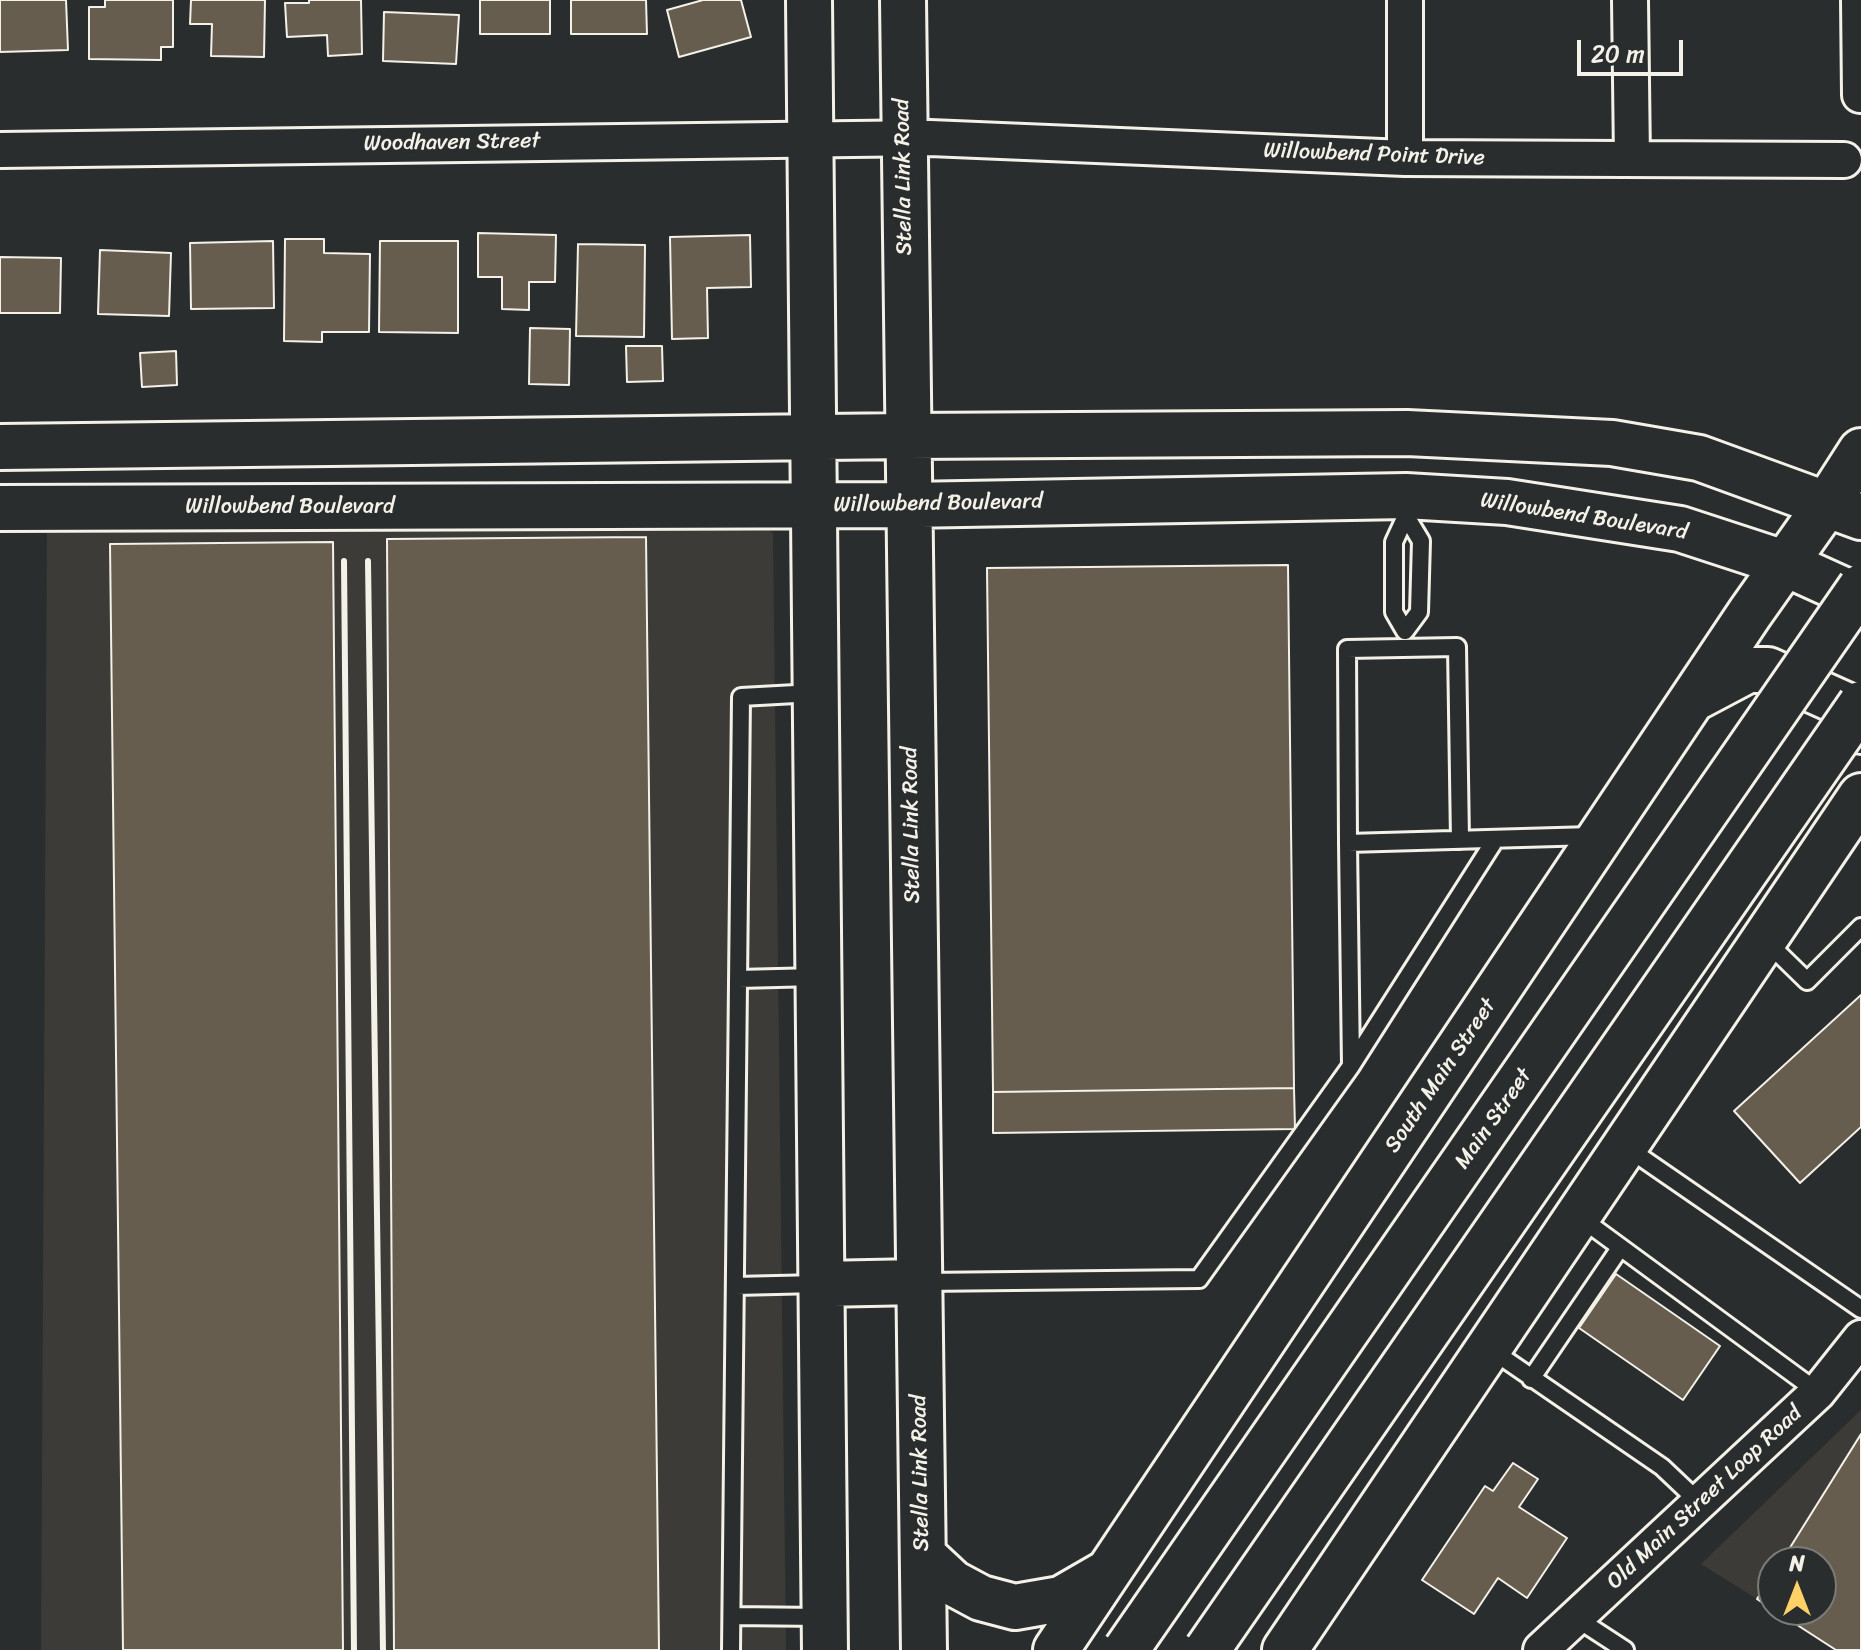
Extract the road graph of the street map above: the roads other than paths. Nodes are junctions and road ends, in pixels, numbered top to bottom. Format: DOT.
graph roads {
  1 [pos="809,0"];
  2 [pos="903,0"];
  3 [pos="1405,0"];
  4 [pos="1630,0"];
  5 [pos="1859,0"];
  6 [pos="1860,95"];
  7 [pos="810,138"];
  8 [pos="904,138"];
  9 [pos="0,150"];
  10 [pos="1405,158"];
  11 [pos="1632,159"];
  12 [pos="1844,160"];
  13 [pos="1407,433"];
  14 [pos="907,436"];
  15 [pos="813,437"];
  16 [pos="9,447"];
  17 [pos="1861,451"];
  18 [pos="814,505"];
  19 [pos="908,505"];
  20 [pos="1406,506"];
  21 [pos="8,508"];
  22 [pos="1844,510"];
  23 [pos="1784,563"];
  24 [pos="1861,587"];
  25 [pos="1861,598"];
  26 [pos="1405,640"];
  27 [pos="815,693"];
  28 [pos="1694,699"];
  29 [pos="1861,704"];
  30 [pos="1861,731"];
  31 [pos="1861,796"];
  32 [pos="1602,836"];
  33 [pos="1460,840"];
  34 [pos="1495,840"];
  35 [pos="1348,843"];
  36 [pos="1861,927"];
  37 [pos="1764,940"];
  38 [pos="818,977"];
  39 [pos="738,979"];
  40 [pos="1351,1066"];
  41 [pos="1624,1146"];
  42 [pos="1578,1216"];
  43 [pos="1620,1248"];
  44 [pos="918,1282"];
  45 [pos="821,1284"];
  46 [pos="735,1286"];
  47 [pos="1861,1309"];
  48 [pos="1861,1338"];
  49 [pos="1489,1348"];
  50 [pos="1531,1379"];
  51 [pos="1818,1392"];
  52 [pos="1700,1503"];
  53 [pos="923,1555"];
  54 [pos="1108,1572"];
  55 [pos="732,1616"];
  56 [pos="1576,1618"];
  57 [pos="825,1634"];
  58 [pos="731,1650"];
  59 [pos="924,1650"];
  60 [pos="1056,1650"];
  61 [pos="1126,1650"];
  62 [pos="1207,1650"];
  63 [pos="1285,1650"];
  64 [pos="1541,1650"];
  65 [pos="1625,1650"];
  1 -- 7 [label="main road"];
  2 -- 8 [label="main road, Stella Link Road"];
  3 -- 10 [label="street"];
  4 -- 11 [label="street"];
  5 -- 6 [label="street"];
  7 -- 8 [label="street, Woodhaven Street"];
  7 -- 9 [label="street, Woodhaven Street"];
  7 -- 15 [label="main road"];
  8 -- 10 [label="street, Willowbend Point Drive"];
  8 -- 14 [label="main road, Stella Link Road"];
  10 -- 11 [label="street, Willowbend Point Drive"];
  11 -- 12 [label="street, Willowbend Point Drive"];
  13 -- 14 [label="main road"];
  13 -- 20 [label="main road"];
  13 -- 22 [label="main road"];
  14 -- 15 [label="main road"];
  14 -- 19 [label="main road, Stella Link Road"];
  15 -- 16 [label="main road"];
  15 -- 18 [label="main road"];
  16 -- 21 [label="main road"];
  17 -- 22 [label="main road, South Main Street"];
  18 -- 19 [label="main road, Willowbend Boulevard"];
  18 -- 21 [label="main road, Willowbend Boulevard"];
  18 -- 27 [label="main road"];
  19 -- 20 [label="main road, Willowbend Boulevard"];
  19 -- 44 [label="main road, Stella Link Road"];
  20 -- 23 [label="main road, Willowbend Boulevard"];
  20 -- 26 [label="lane"];
  20 -- 26 [label="lane"];
  22 -- 23 [label="main road, South Main Street"];
  23 -- 25 [label="main road, Willowbend Boulevard"];
  23 -- 28 [label="main road, South Main Street"];
  24 -- 61 [label="main road, Main Street, bridge"];
  26 -- 33 [label="lane"];
  26 -- 35 [label="lane"];
  27 -- 38 [label="main road"];
  27 -- 39 [label="lane"];
  28 -- 30 [label="main road"];
  28 -- 32 [label="main road, South Main Street"];
  29 -- 62 [label="main road, bridge"];
  31 -- 37 [label="main road"];
  32 -- 34 [label="lane"];
  32 -- 54 [label="main road, South Main Street"];
  33 -- 34 [label="lane"];
  33 -- 35 [label="lane"];
  34 -- 40 [label="lane"];
  35 -- 40 [label="lane"];
  36 -- 37 [label="lane"];
  37 -- 41 [label="main road"];
  38 -- 39 [label="lane"];
  38 -- 45 [label="main road"];
  39 -- 46 [label="lane"];
  40 -- 44 [label="lane"];
  41 -- 42 [label="main road"];
  41 -- 47 [label="lane"];
  42 -- 43 [label="lane"];
  42 -- 49 [label="main road"];
  43 -- 50 [label="lane"];
  43 -- 51 [label="lane"];
  44 -- 45 [label="main road"];
  44 -- 53 [label="main road, Stella Link Road"];
  45 -- 46 [label="lane"];
  45 -- 57 [label="main road"];
  46 -- 55 [label="lane"];
  48 -- 51 [label="street, Old Main Street Loop Road"];
  49 -- 50 [label="lane"];
  49 -- 63 [label="main road"];
  50 -- 52 [label="lane"];
  51 -- 52 [label="street, Old Main Street Loop Road"];
  52 -- 56 [label="street, Old Main Street Loop Road"];
  53 -- 54 [label="main road"];
  53 -- 59 [label="main road, Stella Link Road"];
  54 -- 60 [label="main road, South Main Street"];
  55 -- 57 [label="lane"];
  55 -- 58 [label="lane"];
  56 -- 64 [label="street, Old Main Street Loop Road"];
  56 -- 65 [label="lane"];
}
